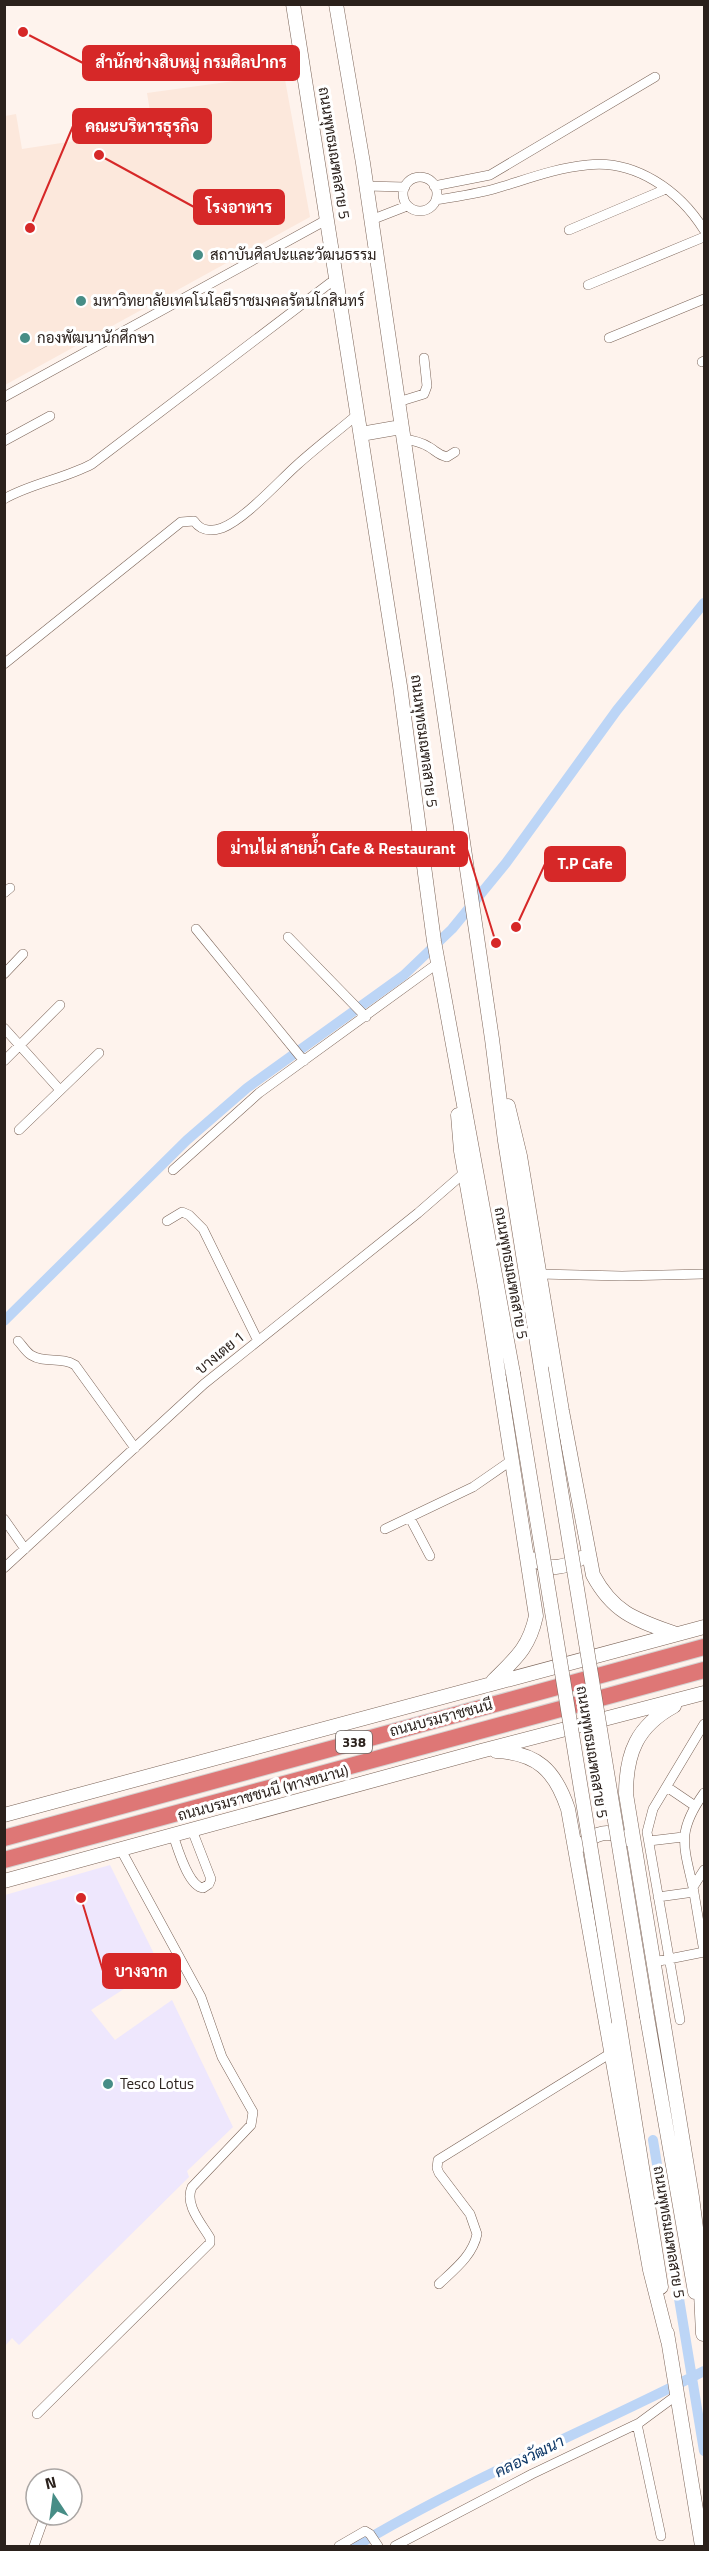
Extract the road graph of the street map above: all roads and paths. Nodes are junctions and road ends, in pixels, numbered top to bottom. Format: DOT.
graph roads {
  1 [pos="293,4"];
  2 [pos="336,4"];
  3 [pos="655,77"];
  4 [pos="502,168"];
  5 [pos="512,183"];
  6 [pos="366,186"];
  7 [pos="434,186"];
  8 [pos="405,187"];
  9 [pos="666,189"];
  10 [pos="436,200"];
  11 [pos="407,206"];
  12 [pos="328,219"];
  13 [pos="371,220"];
  14 [pos="569,230"];
  15 [pos="705,230"];
  16 [pos="705,237"];
  17 [pos="338,280"];
  18 [pos="588,285"];
  19 [pos="705,299"];
  20 [pos="609,338"];
  21 [pos="424,358"];
  22 [pos="4,397"];
  23 [pos="398,402"];
  24 [pos="358,414"];
  25 [pos="50,416"];
  26 [pos="402,433"];
  27 [pos="361,434"];
  28 [pos="4,441"];
  29 [pos="455,452"];
  30 [pos="4,499"];
  31 [pos="4,664"];
  32 [pos="196,929"];
  33 [pos="288,937"];
  34 [pos="23,954"];
  35 [pos="438,960"];
  36 [pos="4,974"];
  37 [pos="60,1005"];
  38 [pos="364,1015"];
  39 [pos="4,1028"];
  40 [pos="492,1039"];
  41 [pos="20,1044"];
  42 [pos="99,1053"];
  43 [pos="454,1054"];
  44 [pos="302,1058"];
  45 [pos="4,1061"];
  46 [pos="60,1090"];
  47 [pos="19,1130"];
  48 [pos="173,1170"];
  49 [pos="464,1173"];
  50 [pos="167,1221"];
  51 [pos="540,1274"];
  52 [pos="705,1274"];
  53 [pos="18,1341"];
  54 [pos="258,1341"];
  55 [pos="135,1448"];
  56 [pos="512,1461"];
  57 [pos="410,1518"];
  58 [pos="4,1519"];
  59 [pos="385,1529"];
  60 [pos="585,1542"];
  61 [pos="525,1543"];
  62 [pos="25,1549"];
  63 [pos="430,1556"];
  64 [pos="4,1568"];
  65 [pos="705,1627"];
  66 [pos="677,1634"];
  67 [pos="705,1647"];
  68 [pos="705,1670"];
  69 [pos="492,1683"];
  70 [pos="698,1694"];
  71 [pos="705,1724"];
  72 [pos="701,1737"];
  73 [pos="481,1751"];
  74 [pos="667,1787"];
  75 [pos="705,1792"];
  76 [pos="695,1806"];
  77 [pos="4,1815"];
  78 [pos="192,1830"];
  79 [pos="173,1835"];
  80 [pos="683,1837"];
  81 [pos="4,1838"];
  82 [pos="649,1841"];
  83 [pos="636,1848"];
  84 [pos="121,1850"];
  85 [pos="576,1850"];
  86 [pos="4,1860"];
  87 [pos="705,1870"];
  88 [pos="4,1881"];
  89 [pos="694,1889"];
  90 [pos="658,1897"];
  91 [pos="704,1952"];
  92 [pos="669,1959"];
  93 [pos="654,1962"];
  94 [pos="681,2020"];
  95 [pos="611,2053"];
  96 [pos="439,2284"];
  97 [pos="704,2339"];
  98 [pos="668,2341"];
  99 [pos="677,2396"];
  100 [pos="37,2414"];
  101 [pos="637,2424"];
  102 [pos="41,2527"];
  103 [pos="662,2536"];
  104 [pos="378,2546"];
  105 [pos="34,2547"];
  106 [pos="339,2547"];
  107 [pos="395,2547"];
  108 [pos="702,2547"];
  1 -- 12 [label="main road, ถนนพุทธมณฑลสาย 5"];
  2 -- 6 [label="main road, ถนนพุทธมณฑลสาย 5"];
  3 -- 4 [label="street"];
  4 -- 5 [label="street"];
  4 -- 7 [label="street"];
  5 -- 9 [label="street"];
  5 -- 10 [label="street"];
  6 -- 8 [label="street"];
  6 -- 13 [label="main road, ถนนพุทธมณฑลสาย 5"];
  7 -- 8 [label="street"];
  7 -- 10 [label="street"];
  8 -- 11 [label="street"];
  9 -- 14 [label="street"];
  9 -- 15 [label="street"];
  10 -- 11 [label="street"];
  11 -- 13 [label="street"];
  12 -- 17 [label="main road, ถนนพุทธมณฑลสาย 5"];
  12 -- 22 [label="street"];
  13 -- 23 [label="main road, ถนนพุทธมณฑลสาย 5"];
  16 -- 18 [label="street"];
  17 -- 24 [label="main road, ถนนพุทธมณฑลสาย 5"];
  17 -- 30 [label="street"];
  19 -- 20 [label="street"];
  21 -- 23 [label="street"];
  23 -- 26 [label="main road, ถนนพุทธมณฑลสาย 5"];
  24 -- 27 [label="main road, ถนนพุทธมณฑลสาย 5"];
  24 -- 31 [label="street"];
  25 -- 28 [label="street"];
  26 -- 27 [label="main road"];
  26 -- 29 [label="street"];
  26 -- 40 [label="main road, ถนนพุทธมณฑลสาย 5"];
  27 -- 35 [label="main road, ถนนพุทธมณฑลสาย 5"];
  32 -- 44 [label="street"];
  33 -- 38 [label="street"];
  34 -- 36 [label="street"];
  35 -- 38 [label="street"];
  35 -- 43 [label="main road, ถนนพุทธมณฑลสาย 5"];
  37 -- 41 [label="street"];
  38 -- 44 [label="street"];
  39 -- 41 [label="street"];
  40 -- 51 [label="main road"];
  40 -- 97 [label="main road, ถนนพุทธมณฑลสาย 5, bridge"];
  41 -- 45 [label="street"];
  41 -- 46 [label="street"];
  42 -- 46 [label="street"];
  43 -- 49 [label="main road"];
  43 -- 98 [label="main road, ถนนพุทธมณฑลสาย 5, bridge"];
  44 -- 48 [label="street"];
  46 -- 47 [label="street"];
  49 -- 54 [label="street, บางเตย 1"];
  49 -- 56 [label="main road"];
  50 -- 54 [label="street"];
  51 -- 52 [label="street"];
  51 -- 60 [label="main road"];
  53 -- 55 [label="street"];
  54 -- 55 [label="street, บางเตย 1"];
  55 -- 62 [label="street, บางเตย 1"];
  56 -- 57 [label="street"];
  56 -- 61 [label="main road"];
  57 -- 59 [label="street"];
  57 -- 63 [label="street"];
  58 -- 62 [label="street"];
  60 -- 61 [label="main road"];
  60 -- 66 [label="main road"];
  61 -- 69 [label="main road"];
  62 -- 64 [label="street, บางเตย 1"];
  65 -- 66 [label="main road, 338"];
  66 -- 69 [label="main road, 338"];
  67 -- 81 [label="highway, ถนนบรมราชชนนี / 338"];
  68 -- 86 [label="highway, ถนนบรมราชชนนี / 338"];
  69 -- 77 [label="main road, 338"];
  70 -- 73 [label="main road, ถนนบรมราชชนนี (ทางขนาน)"];
  70 -- 83 [label="main road"];
  71 -- 72 [label="street"];
  72 -- 74 [label="street"];
  73 -- 78 [label="main road, ถนนบรมราชชนนี (ทางขนาน)"];
  73 -- 85 [label="main road"];
  74 -- 76 [label="street"];
  74 -- 82 [label="street"];
  75 -- 76 [label="street"];
  76 -- 80 [label="street"];
  78 -- 79 [label="main road, ถนนบรมราชชนนี (ทางขนาน)"];
  78 -- 79 [label="street"];
  79 -- 84 [label="main road, ถนนบรมราชชนนี (ทางขนาน)"];
  80 -- 82 [label="street"];
  80 -- 89 [label="street"];
  82 -- 90 [label="street"];
  83 -- 85 [label="main road"];
  83 -- 93 [label="main road"];
  84 -- 88 [label="main road, ถนนบรมราชชนนี (ทางขนาน)"];
  84 -- 100 [label="street"];
  85 -- 95 [label="main road"];
  87 -- 89 [label="street"];
  89 -- 90 [label="street"];
  89 -- 91 [label="street"];
  90 -- 92 [label="street"];
  91 -- 92 [label="street"];
  92 -- 93 [label="street"];
  92 -- 94 [label="street"];
  93 -- 97 [label="main road"];
  95 -- 96 [label="street"];
  95 -- 98 [label="main road"];
  98 -- 99 [label="main road, ถนนพุทธมณฑลสาย 5"];
  99 -- 101 [label="street"];
  99 -- 108 [label="main road, ถนนพุทธมณฑลสาย 5"];
  101 -- 103 [label="street"];
  101 -- 107 [label="street"];
  102 -- 105 [label="street"];
  104 -- 106 [label="street"];
}
